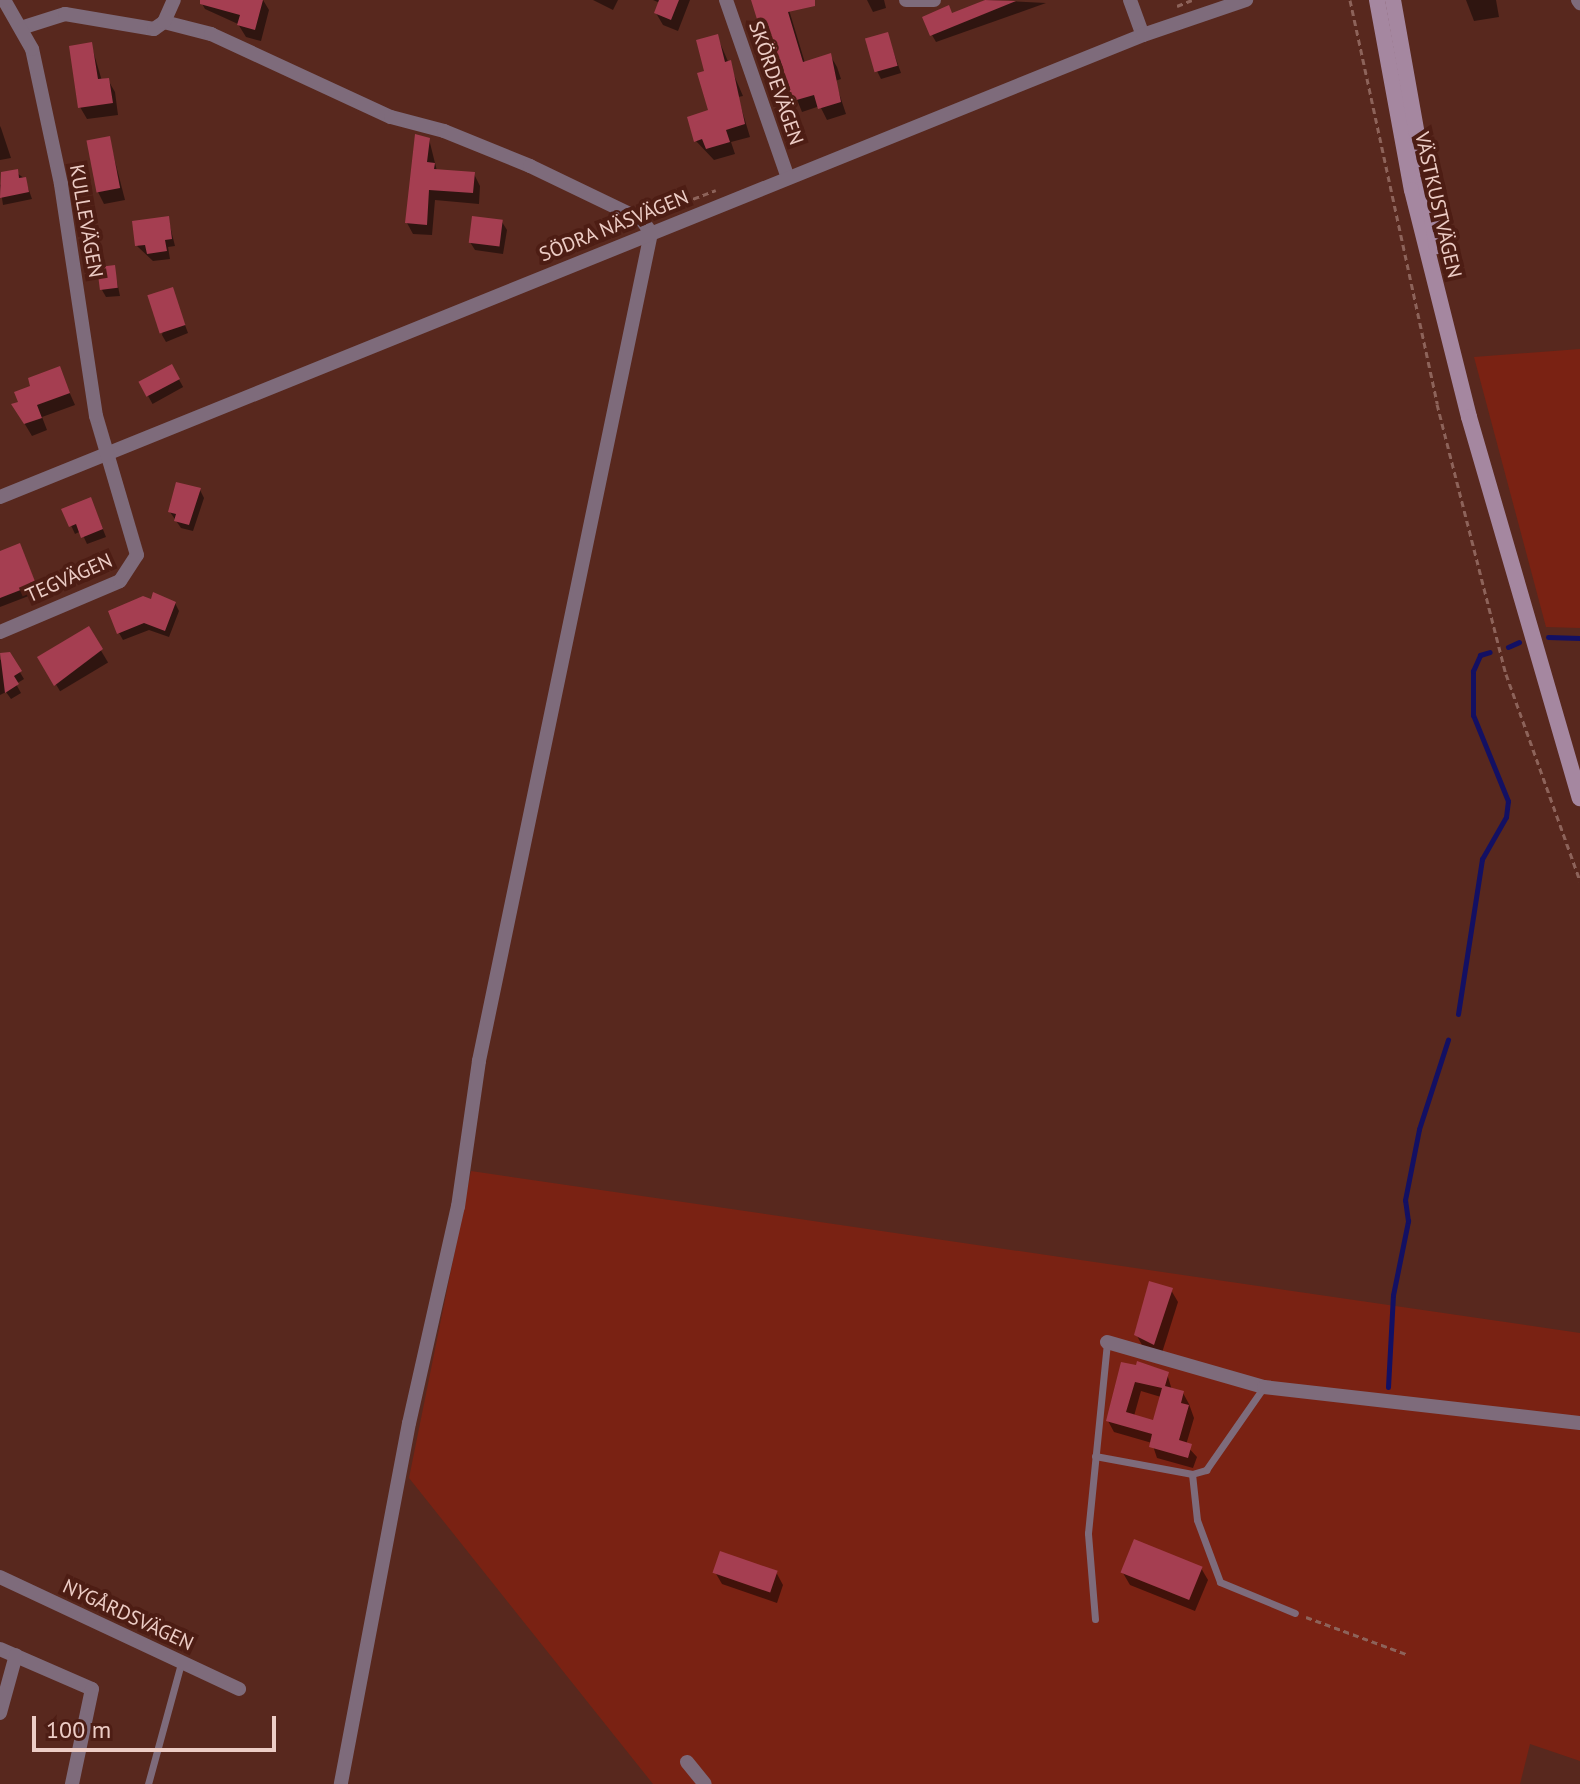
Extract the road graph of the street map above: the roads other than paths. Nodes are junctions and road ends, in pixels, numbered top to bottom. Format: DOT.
graph roads {
  1 [pos="4,0"];
  2 [pos="174,0"];
  3 [pos="726,0"];
  4 [pos="906,0"];
  5 [pos="934,0"];
  6 [pos="1130,0"];
  7 [pos="1246,0"];
  8 [pos="1377,0"];
  9 [pos="1393,0"];
  10 [pos="164,22"];
  11 [pos="24,27"];
  12 [pos="1143,35"];
  13 [pos="788,178"];
  14 [pos="651,233"];
  15 [pos="1469,417"];
  16 [pos="106,456"];
  17 [pos="0,497"];
  18 [pos="0,632"];
  19 [pos="1580,798"];
  20 [pos="1107,1342"];
  21 [pos="1264,1387"];
  22 [pos="1580,1423"];
  23 [pos="1095,1456"];
  24 [pos="1192,1474"];
  25 [pos="0,1577"];
  26 [pos="1295,1613"];
  27 [pos="1095,1619"];
  28 [pos="0,1649"];
  29 [pos="16,1655"];
  30 [pos="181,1663"];
  31 [pos="239,1689"];
  32 [pos="0,1713"];
  33 [pos="687,1762"];
  34 [pos="72,1784"];
  35 [pos="148,1784"];
  36 [pos="341,1784"];
  37 [pos="705,1784"];
  1 -- 11 [label="street, KULLEVÄGEN"];
  2 -- 10 [label="street"];
  3 -- 13 [label="street, SKÖRDEVÄGEN"];
  4 -- 5 [label="street"];
  6 -- 12 [label="street"];
  7 -- 12 [label="street, SÖDRA NÄSVÄGEN"];
  8 -- 15 [label="main road, VÄSTKUSTVÄGEN"];
  9 -- 15 [label="main road, VÄSTKUSTVÄGEN"];
  10 -- 11 [label="street"];
  10 -- 14 [label="street"];
  11 -- 16 [label="street, KULLEVÄGEN"];
  12 -- 13 [label="street, SÖDRA NÄSVÄGEN"];
  13 -- 14 [label="street, SÖDRA NÄSVÄGEN"];
  14 -- 16 [label="street, SÖDRA NÄSVÄGEN"];
  14 -- 36 [label="street"];
  15 -- 19 [label="main road, VÄSTKUSTVÄGEN"];
  16 -- 17 [label="street, SÖDRA NÄSVÄGEN"];
  16 -- 18 [label="street, TEGVÄGEN"];
  20 -- 21 [label="street"];
  20 -- 23 [label="lane"];
  21 -- 22 [label="street"];
  21 -- 24 [label="lane"];
  23 -- 24 [label="lane"];
  23 -- 27 [label="lane"];
  24 -- 26 [label="lane"];
  25 -- 30 [label="street, NYGÅRDSVÄGEN"];
  28 -- 29 [label="street"];
  29 -- 32 [label="street"];
  29 -- 34 [label="street"];
  30 -- 31 [label="street, NYGÅRDSVÄGEN"];
  30 -- 35 [label="lane"];
  33 -- 37 [label="street"];
}
